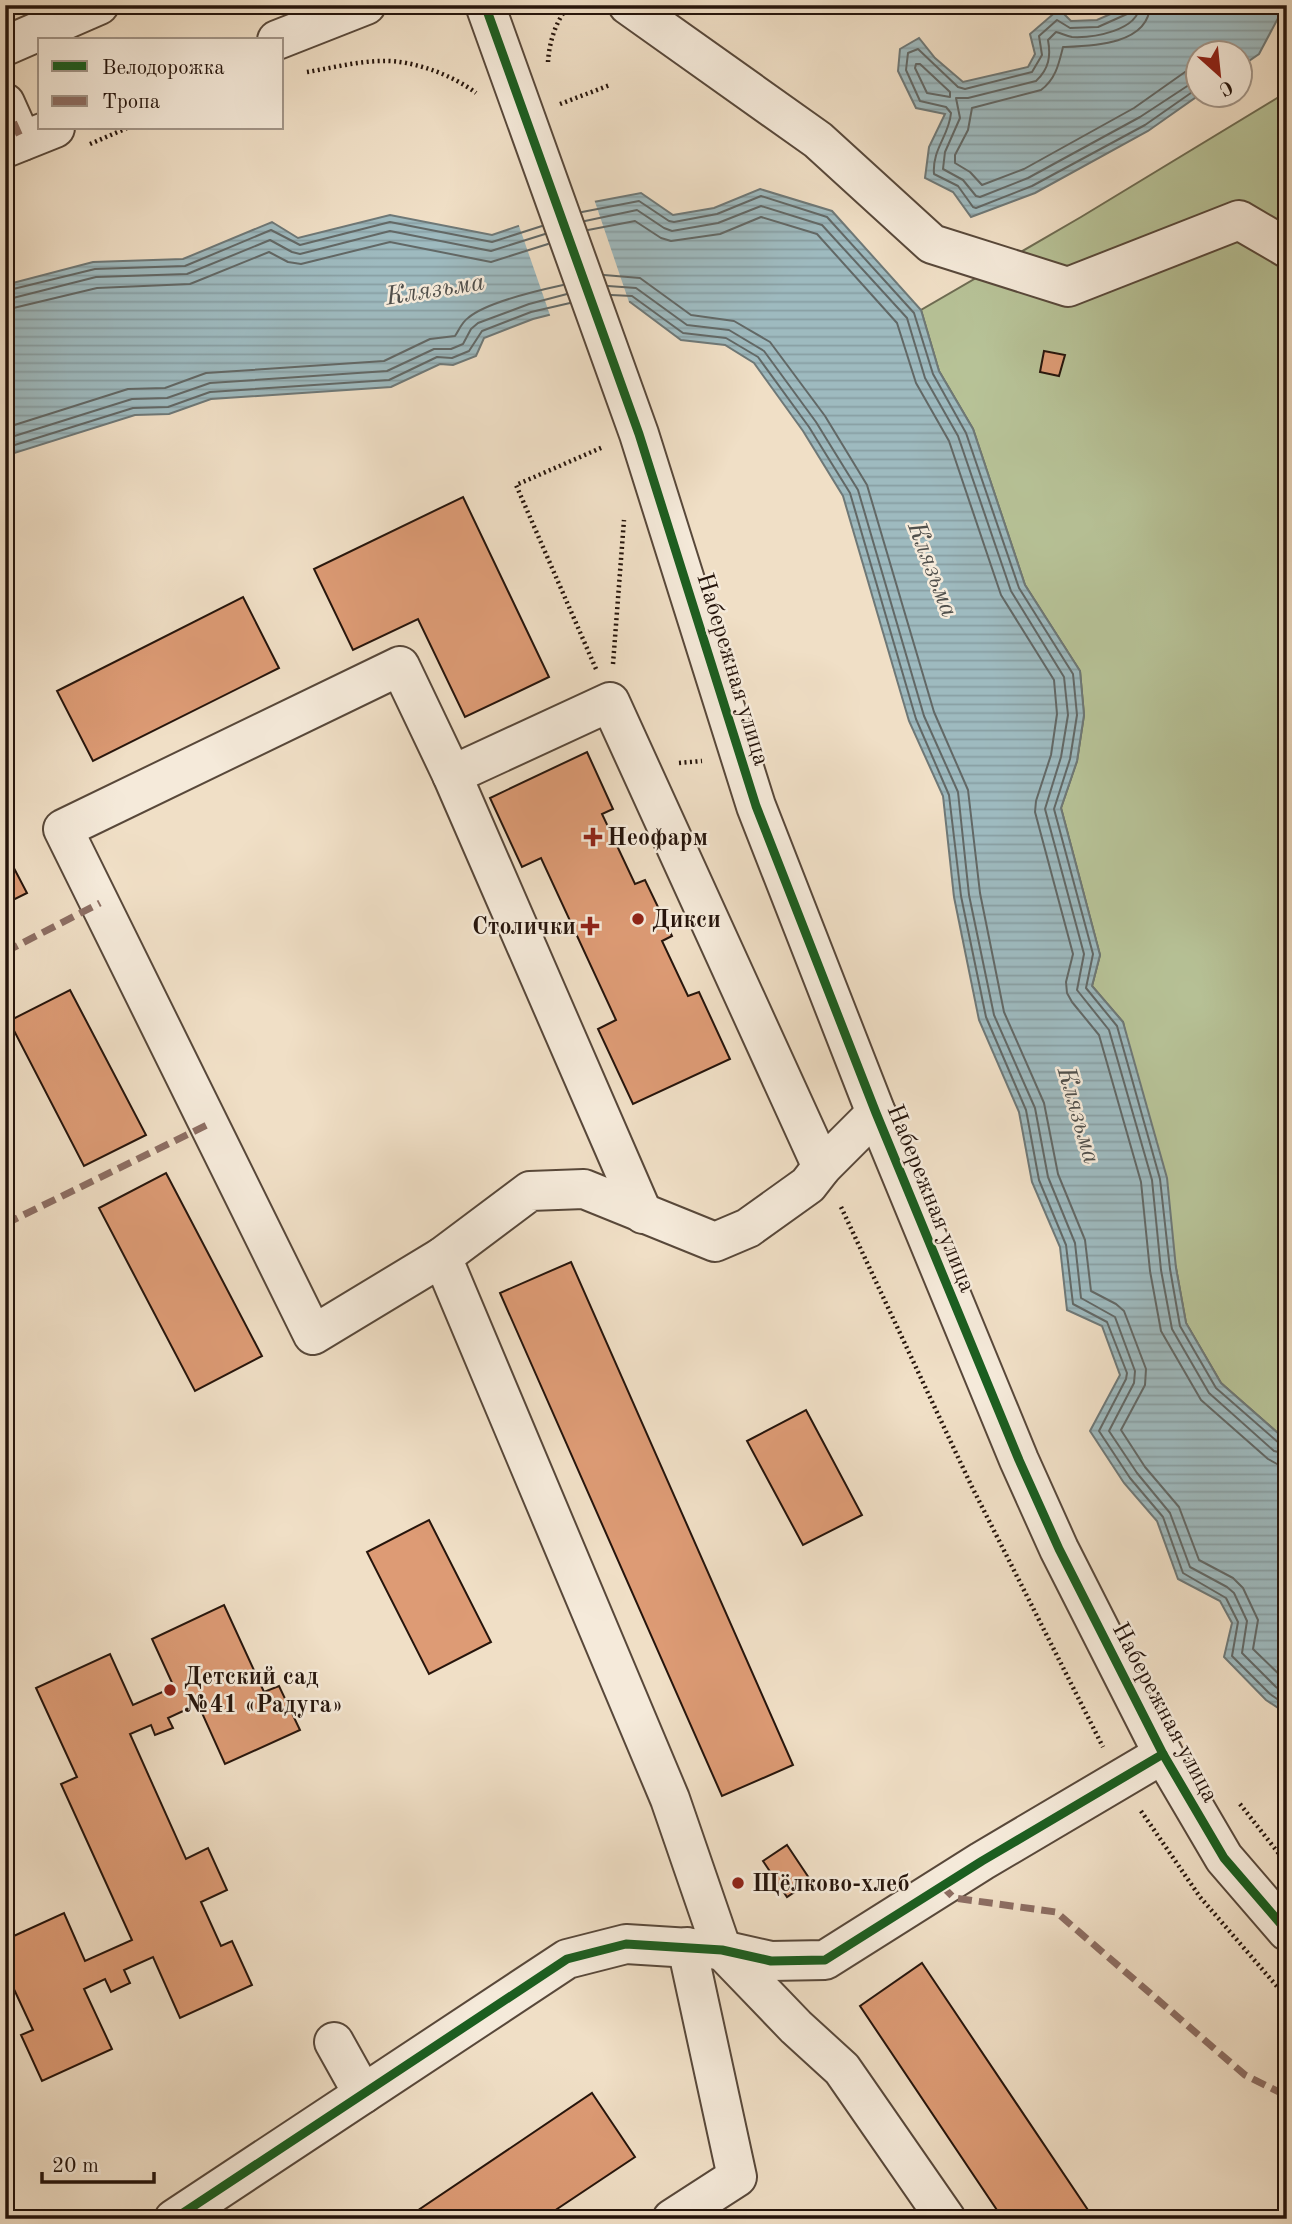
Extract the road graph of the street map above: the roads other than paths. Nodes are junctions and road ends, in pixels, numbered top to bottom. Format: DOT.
graph roads {
  1 [pos="99,5"];
  2 [pos="366,5"];
  3 [pos="485,5"];
  4 [pos="628,5"];
  5 [pos="282,38"];
  6 [pos="5,46"];
  7 [pos="5,103"];
  8 [pos="28,139"];
  9 [pos="1287,248"];
  10 [pos="452,775"];
  11 [pos="876,1113"];
  12 [pos="822,1167"];
  13 [pos="643,1214"];
  14 [pos="442,1257"];
  15 [pos="1163,1754"];
  16 [pos="1287,1931"];
  17 [pos="705,1949"];
  18 [pos="334,2042"];
  19 [pos="363,2094"];
  20 [pos="174,2219"];
  21 [pos="672,2219"];
  22 [pos="946,2219"];
  1 -- 6 [label="street"];
  2 -- 5 [label="street"];
  3 -- 11 [label="street, Набережная улица"];
  4 -- 9 [label="street"];
  7 -- 8 [label="street"];
  10 -- 12 [label="street"];
  10 -- 13 [label="street"];
  10 -- 14 [label="street"];
  11 -- 12 [label="street"];
  11 -- 15 [label="street, Набережная улица"];
  12 -- 13 [label="street"];
  13 -- 14 [label="street"];
  14 -- 17 [label="street"];
  15 -- 16 [label="street, Набережная улица"];
  15 -- 17 [label="street"];
  17 -- 19 [label="street"];
  17 -- 21 [label="street"];
  17 -- 22 [label="street"];
  18 -- 19 [label="street"];
  19 -- 20 [label="street"];
}
